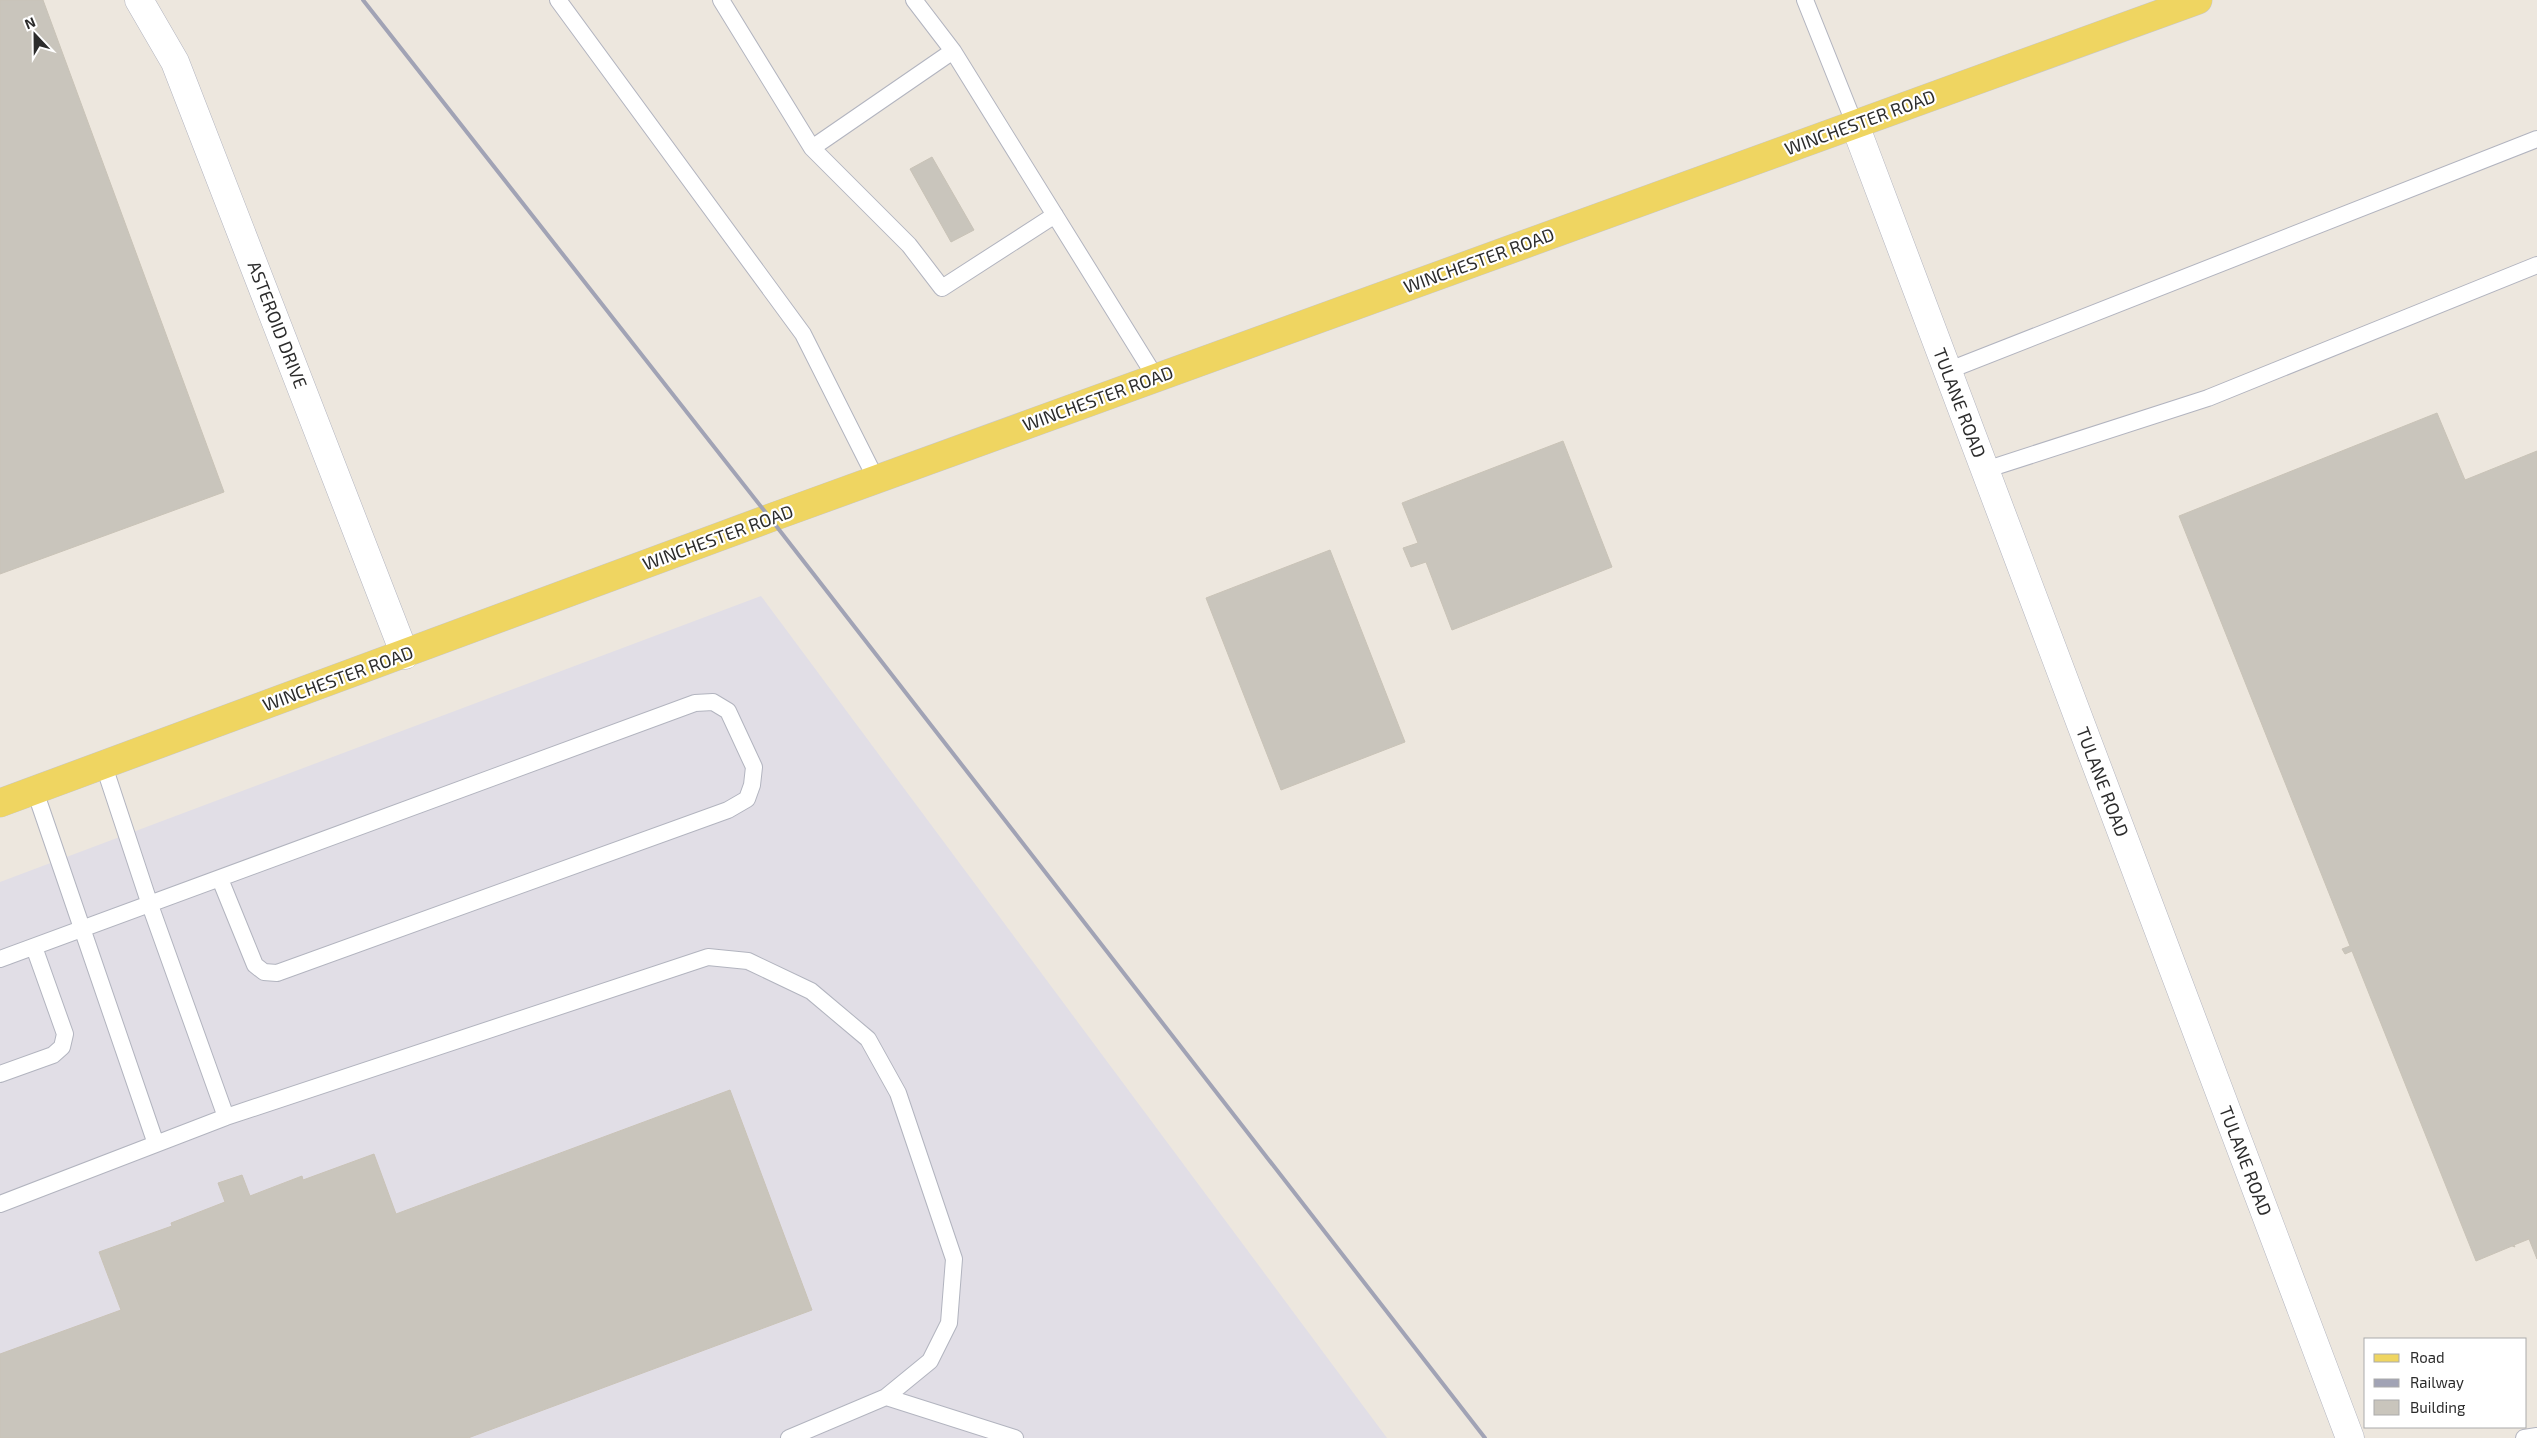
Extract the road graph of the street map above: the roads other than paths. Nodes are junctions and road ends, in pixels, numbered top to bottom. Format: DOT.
graph roads {
  1 [pos="139,0"];
  2 [pos="558,0"];
  3 [pos="721,0"];
  4 [pos="914,0"];
  5 [pos="1805,0"];
  6 [pos="2198,0"];
  7 [pos="953,51"];
  8 [pos="1855,125"];
  9 [pos="2537,139"];
  10 [pos="812,148"];
  11 [pos="1055,215"];
  12 [pos="2537,265"];
  13 [pos="1947,371"];
  14 [pos="1156,378"];
  15 [pos="1984,470"];
  16 [pos="876,479"];
  17 [pos="405,655"];
  18 [pos="104,766"];
  19 [pos="35,791"];
  20 [pos="0,803"];
  21 [pos="220,879"];
  22 [pos="150,904"];
  23 [pos="81,930"];
  24 [pos="34,947"];
  25 [pos="0,959"];
  26 [pos="0,1074"];
  27 [pos="226,1117"];
  28 [pos="156,1144"];
  29 [pos="0,1204"];
  30 [pos="886,1397"];
  31 [pos="2537,1436"];
  32 [pos="789,1438"];
  33 [pos="1015,1438"];
  34 [pos="2350,1438"];
  35 [pos="2524,1438"];
  1 -- 17 [label="street, ASTEROID DRIVE"];
  2 -- 16 [label="lane"];
  3 -- 10 [label="lane"];
  4 -- 7 [label="lane"];
  5 -- 8 [label="lane"];
  6 -- 8 [label="main road, WINCHESTER ROAD"];
  7 -- 10 [label="lane"];
  7 -- 11 [label="lane"];
  8 -- 13 [label="street, TULANE ROAD"];
  8 -- 14 [label="main road, WINCHESTER ROAD"];
  9 -- 13 [label="lane"];
  10 -- 11 [label="lane"];
  11 -- 14 [label="lane"];
  12 -- 15 [label="lane"];
  13 -- 15 [label="street, TULANE ROAD"];
  14 -- 16 [label="main road, WINCHESTER ROAD"];
  15 -- 34 [label="street, TULANE ROAD"];
  16 -- 17 [label="main road, WINCHESTER ROAD"];
  17 -- 18 [label="main road, WINCHESTER ROAD"];
  18 -- 19 [label="main road, WINCHESTER ROAD"];
  18 -- 22 [label="lane"];
  19 -- 20 [label="main road, WINCHESTER ROAD"];
  19 -- 23 [label="lane"];
  21 -- 21 [label="lane"];
  21 -- 22 [label="lane"];
  22 -- 23 [label="lane"];
  22 -- 27 [label="lane"];
  23 -- 24 [label="lane"];
  23 -- 28 [label="lane"];
  24 -- 25 [label="lane"];
  24 -- 26 [label="lane"];
  27 -- 28 [label="lane"];
  27 -- 30 [label="lane"];
  28 -- 29 [label="lane"];
  30 -- 32 [label="lane"];
  30 -- 33 [label="lane"];
  31 -- 35 [label="lane"];
}
